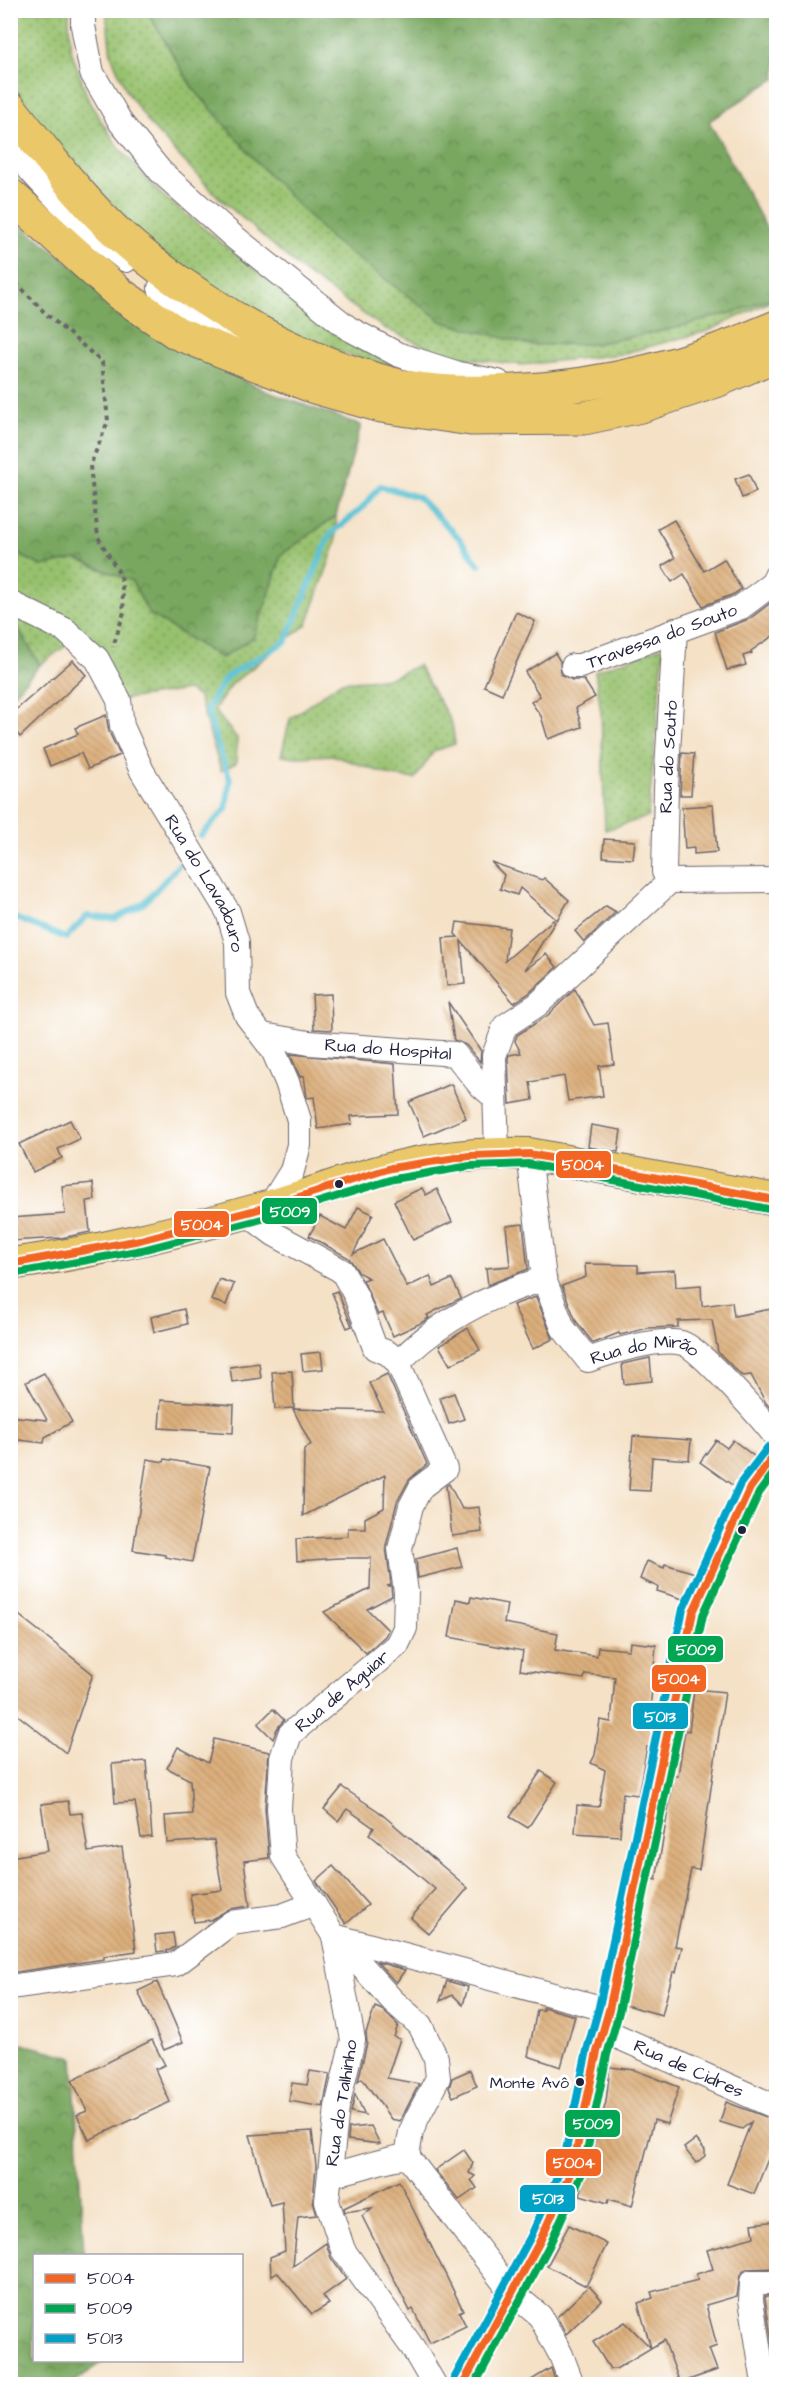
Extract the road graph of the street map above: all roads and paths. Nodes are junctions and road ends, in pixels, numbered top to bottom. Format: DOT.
graph roads {
  1 [pos="83,10"];
  2 [pos="10,108"];
  3 [pos="10,146"];
  4 [pos="10,195"];
  5 [pos="10,276"];
  6 [pos="777,327"];
  7 [pos="777,356"];
  8 [pos="279,372"];
  9 [pos="532,390"];
  10 [pos="777,576"];
  11 [pos="10,603"];
  12 [pos="675,630"];
  13 [pos="573,666"];
  14 [pos="105,674"];
  15 [pos="777,880"];
  16 [pos="670,881"];
  17 [pos="263,1035"];
  18 [pos="494,1097"];
  19 [pos="497,1153"];
  20 [pos="528,1154"];
  21 [pos="777,1200"];
  22 [pos="258,1209"];
  23 [pos="10,1264"];
  24 [pos="544,1279"];
  25 [pos="398,1363"];
  26 [pos="777,1437"];
  27 [pos="777,1453"];
  28 [pos="314,1904"];
  29 [pos="334,1936"];
  30 [pos="10,1987"];
  31 [pos="606,2020"];
  32 [pos="777,2107"];
  33 [pos="407,2156"];
  34 [pos="330,2175"];
  35 [pos="777,2282"];
  36 [pos="512,2293"];
  37 [pos="434,2385"];
  38 [pos="463,2385"];
  39 [pos="572,2385"];
  40 [pos="764,2385"];
  1 -- 9 [label="street"];
  2 -- 9 [label="highway"];
  3 -- 8 [label="street"];
  4 -- 8 [label="highway"];
  5 -- 14 [label="path"];
  6 -- 9 [label="highway"];
  7 -- 8 [label="highway"];
  10 -- 12 [label="street, Travessa do Souto"];
  11 -- 14 [label="street, Rua do Lavadouro"];
  12 -- 13 [label="street, Travessa do Souto"];
  12 -- 16 [label="street, Rua do Souto"];
  14 -- 17 [label="street, Rua do Lavadouro"];
  15 -- 16 [label="street"];
  16 -- 18 [label="street"];
  17 -- 18 [label="street, Rua do Hospital"];
  17 -- 22 [label="street, Rua do Lavadouro"];
  18 -- 19 [label="street"];
  19 -- 20 [label="main road"];
  19 -- 22 [label="main road"];
  20 -- 21 [label="main road"];
  20 -- 24 [label="street, Rua do Mirão"];
  22 -- 23 [label="main road"];
  22 -- 25 [label="street"];
  24 -- 25 [label="street"];
  24 -- 26 [label="street, Rua do Mirão"];
  25 -- 28 [label="street, Rua de Aguiar"];
  27 -- 31 [label="street"];
  28 -- 29 [label="street, Rua de Aguiar"];
  28 -- 30 [label="street"];
  29 -- 31 [label="street"];
  29 -- 33 [label="street"];
  29 -- 34 [label="street, Rua do Talhinho"];
  31 -- 32 [label="street, Rua de Cidres"];
  31 -- 36 [label="street"];
  33 -- 34 [label="street"];
  33 -- 36 [label="street"];
  34 -- 37 [label="street, Rua do Talhinho"];
  35 -- 40 [label="street"];
  36 -- 38 [label="street"];
  36 -- 39 [label="street"];
}
